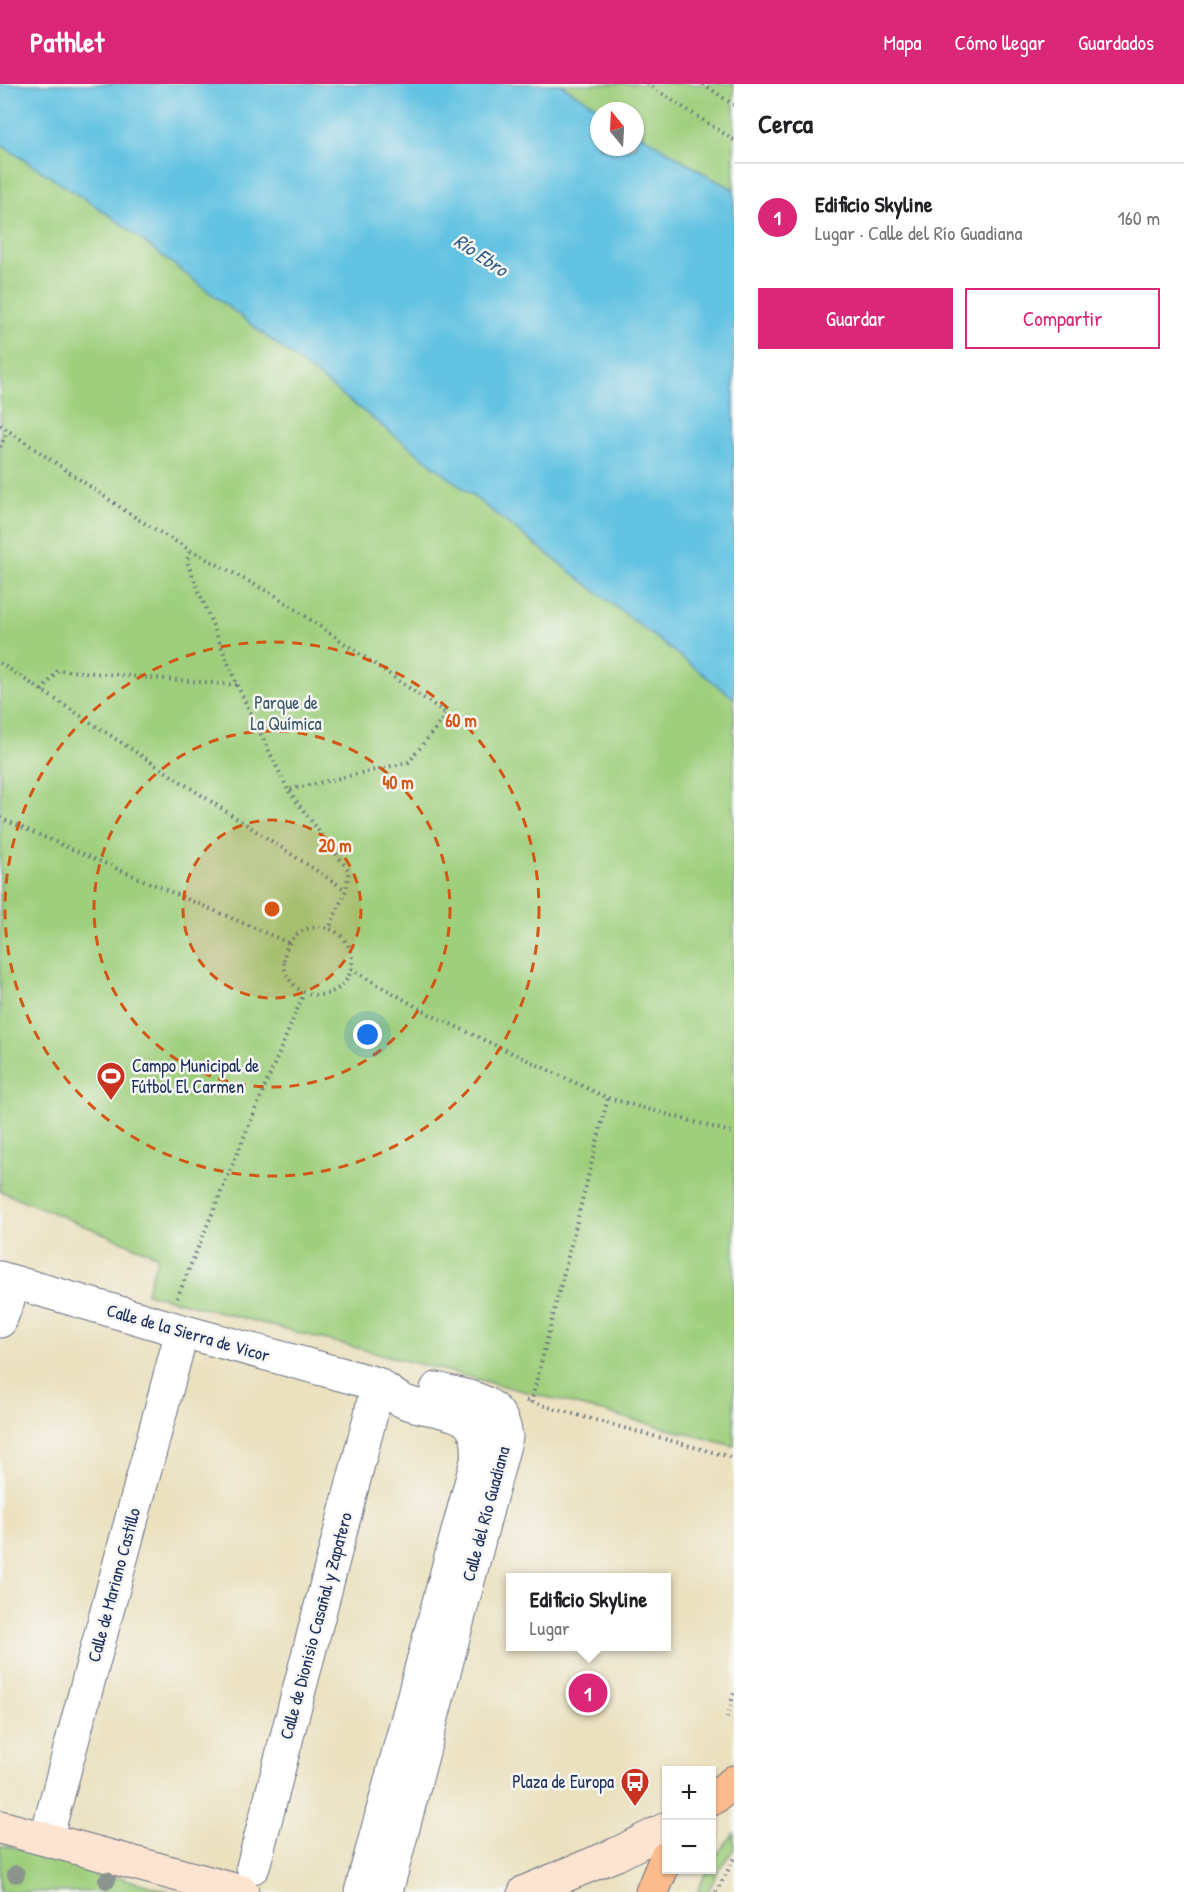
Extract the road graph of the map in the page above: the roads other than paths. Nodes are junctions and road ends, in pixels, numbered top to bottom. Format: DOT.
graph roads {
  1 [pos="7,1281"];
  2 [pos="179,1316"];
  3 [pos="0,1322"];
  4 [pos="376,1384"];
  5 [pos="734,1782"];
  6 [pos="716,1795"];
  7 [pos="0,1827"];
  8 [pos="662,1831"];
  9 [pos="46,1839"];
  10 [pos="662,1868"];
  11 [pos="248,1880"];
  12 [pos="361,1892"];
  13 [pos="386,1892"];
  14 [pos="525,1892"];
  15 [pos="652,1892"];
  1 -- 2 [label="street, Calle de la Sierra de Vicor"];
  1 -- 3 [label="street"];
  2 -- 4 [label="street, Calle de la Sierra de Vicor"];
  2 -- 9 [label="street, Calle de Mariano Castillo"];
  4 -- 11 [label="street, Calle de Dionisio Casañal y Zapatero"];
  4 -- 12 [label="street, Calle del Río Guadiana"];
  4 -- 13 [label="street, Calle del Río Guadiana"];
  5 -- 6 [label="main road"];
  7 -- 9 [label="street"];
  8 -- 14 [label="street"];
  9 -- 11 [label="street"];
  10 -- 15 [label="main road"];
}
